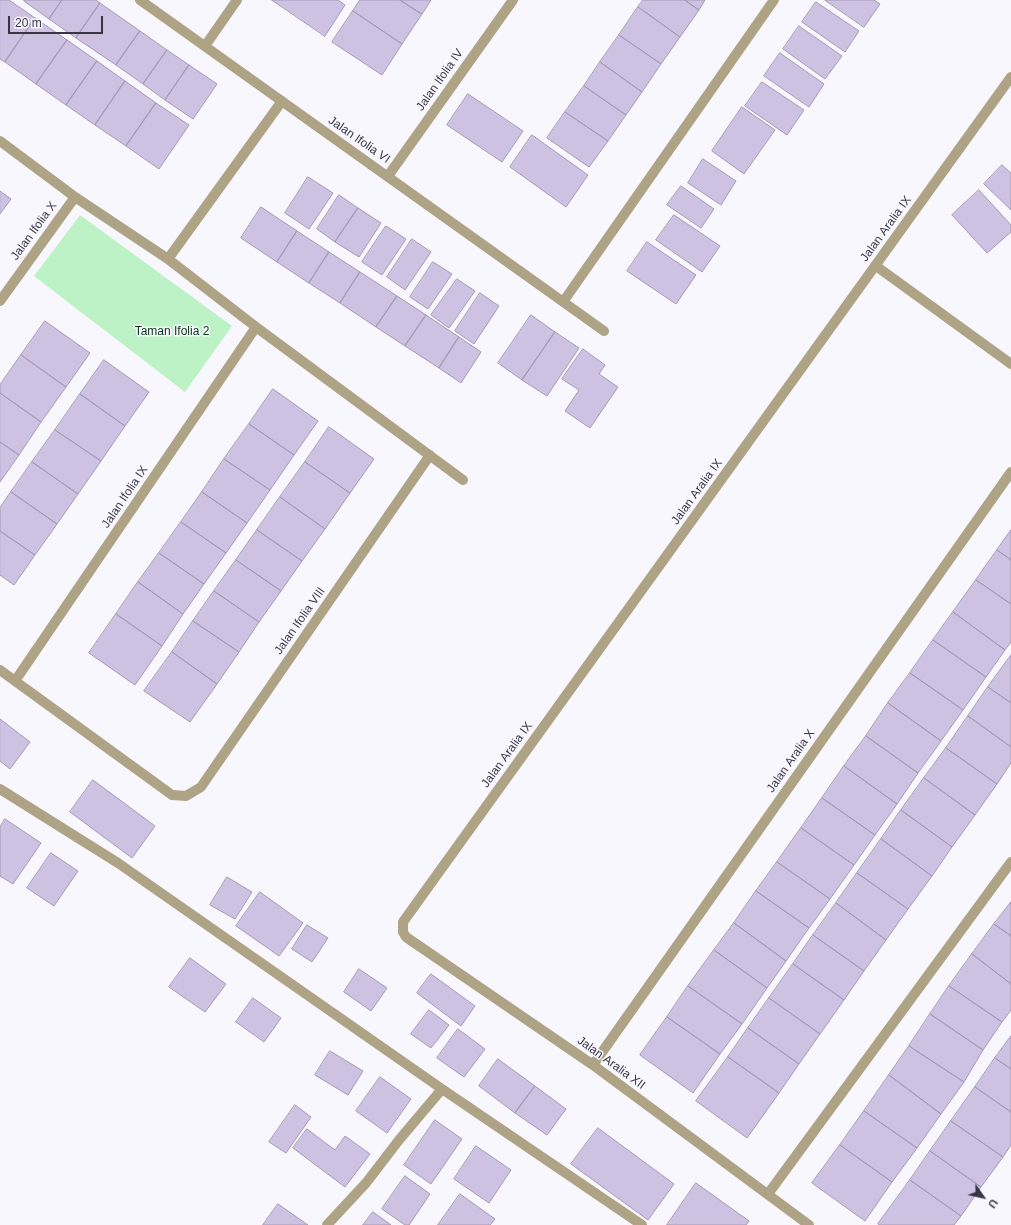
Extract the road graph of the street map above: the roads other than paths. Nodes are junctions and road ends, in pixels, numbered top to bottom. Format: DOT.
graph roads {
  1 [pos="140,0"];
  2 [pos="238,0"];
  3 [pos="513,0"];
  4 [pos="774,0"];
  5 [pos="205,46"];
  6 [pos="1011,77"];
  7 [pos="282,102"];
  8 [pos="0,141"];
  9 [pos="388,176"];
  10 [pos="74,197"];
  11 [pos="168,259"];
  12 [pos="876,266"];
  13 [pos="0,301"];
  14 [pos="563,302"];
  15 [pos="256,327"];
  16 [pos="604,331"];
  17 [pos="1011,364"];
  18 [pos="430,455"];
  19 [pos="1011,472"];
  20 [pos="463,480"];
  21 [pos="0,670"];
  22 [pos="15,681"];
  23 [pos="0,789"];
  24 [pos="1011,862"];
  25 [pos="403,922"];
  26 [pos="593,1065"];
  27 [pos="442,1089"];
  28 [pos="768,1194"];
  29 [pos="327,1225"];
  30 [pos="642,1225"];
  31 [pos="810,1225"];
  1 -- 5 [label="street, Jalan Ifolia VI"];
  2 -- 5 [label="street"];
  3 -- 9 [label="street, Jalan Ifolia IV"];
  4 -- 14 [label="street"];
  5 -- 7 [label="street, Jalan Ifolia VI"];
  6 -- 12 [label="street, Jalan Aralia IX"];
  7 -- 9 [label="street, Jalan Ifolia VI"];
  7 -- 11 [label="street"];
  8 -- 10 [label="street"];
  9 -- 14 [label="street, Jalan Ifolia VI"];
  10 -- 11 [label="street"];
  10 -- 13 [label="street, Jalan Ifolia X"];
  11 -- 15 [label="street"];
  12 -- 17 [label="street"];
  12 -- 25 [label="street, Jalan Aralia IX"];
  14 -- 16 [label="street, Jalan Ifolia VI"];
  15 -- 18 [label="street"];
  15 -- 22 [label="street, Jalan Ifolia IX"];
  18 -- 20 [label="street"];
  18 -- 22 [label="street, Jalan Ifolia VIII"];
  19 -- 26 [label="street, Jalan Aralia X"];
  21 -- 22 [label="street"];
  23 -- 27 [label="street"];
  24 -- 28 [label="street"];
  25 -- 26 [label="street, Jalan Aralia XII"];
  26 -- 28 [label="street, Jalan Aralia XII"];
  27 -- 29 [label="street"];
  27 -- 30 [label="street"];
  28 -- 31 [label="street, Jalan Aralia XII"];
}
